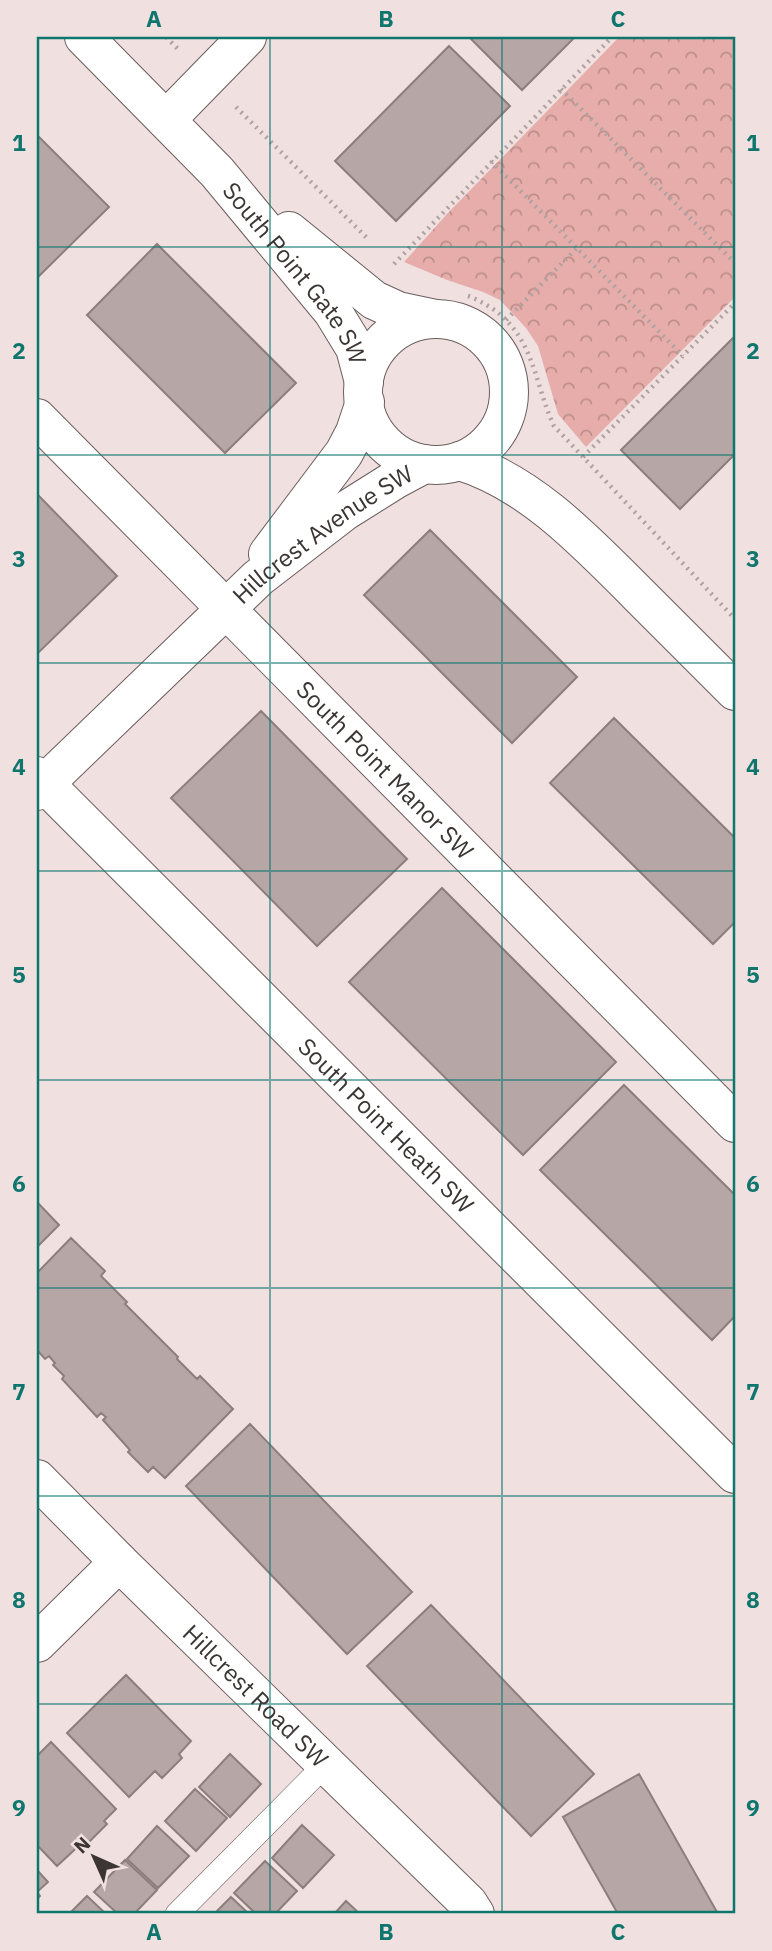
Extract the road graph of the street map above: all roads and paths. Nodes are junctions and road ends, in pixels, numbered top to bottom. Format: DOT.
graph roads {
  1 [pos="84,37"];
  2 [pos="166,37"];
  3 [pos="247,37"];
  4 [pos="612,37"];
  5 [pos="207,78"];
  6 [pos="561,89"];
  7 [pos="166,120"];
  8 [pos="491,161"];
  9 [pos="217,172"];
  10 [pos="372,243"];
  11 [pos="577,248"];
  12 [pos="386,257"];
  13 [pos="735,263"];
  14 [pos="393,264"];
  15 [pos="399,268"];
  16 [pos="735,303"];
  17 [pos="448,306"];
  18 [pos="506,320"];
  19 [pos="683,356"];
  20 [pos="364,392"];
  21 [pos="506,411"];
  22 [pos="37,418"];
  23 [pos="583,457"];
  24 [pos="442,462"];
  25 [pos="588,544"];
  26 [pos="227,609"];
  27 [pos="735,619"];
  28 [pos="733,685"];
  29 [pos="39,784"];
  30 [pos="735,1123"];
  31 [pos="735,1474"];
  32 [pos="37,1479"];
  33 [pos="119,1562"];
  34 [pos="37,1643"];
  35 [pos="326,1764"];
  36 [pos="177,1914"];
  37 [pos="475,1914"];
  1 -- 7 [label="street, South Point Gate SW"];
  2 -- 5 [label="path"];
  3 -- 5 [label="street"];
  4 -- 6 [label="path"];
  5 -- 7 [label="street"];
  5 -- 10 [label="path"];
  6 -- 8 [label="path"];
  6 -- 13 [label="path"];
  7 -- 9 [label="street, South Point Gate SW"];
  8 -- 11 [label="path"];
  8 -- 14 [label="path"];
  9 -- 17 [label="street, South Point Gate SW"];
  9 -- 20 [label="street, South Point Gate SW"];
  11 -- 18 [label="path"];
  11 -- 19 [label="path"];
  12 -- 14 [label="path"];
  14 -- 15 [label="path"];
  16 -- 19 [label="path"];
  17 -- 18 [label="path"];
  17 -- 20 [label="street"];
  17 -- 21 [label="street"];
  18 -- 23 [label="path"];
  19 -- 23 [label="path"];
  20 -- 24 [label="street"];
  20 -- 26 [label="street, Hillcrest Avenue SW"];
  21 -- 24 [label="street"];
  21 -- 25 [label="street"];
  22 -- 26 [label="street, South Point Manor SW"];
  23 -- 27 [label="path"];
  24 -- 25 [label="street"];
  24 -- 26 [label="street, Hillcrest Avenue SW"];
  25 -- 28 [label="street"];
  26 -- 29 [label="street, Hillcrest Avenue SW"];
  26 -- 30 [label="street, South Point Manor SW"];
  29 -- 31 [label="street, South Point Heath SW"];
  32 -- 33 [label="street, Hillcrest Road SW"];
  33 -- 34 [label="street"];
  33 -- 35 [label="street, Hillcrest Road SW"];
  35 -- 36 [label="lane"];
  35 -- 37 [label="street, Hillcrest Road SW"];
}
